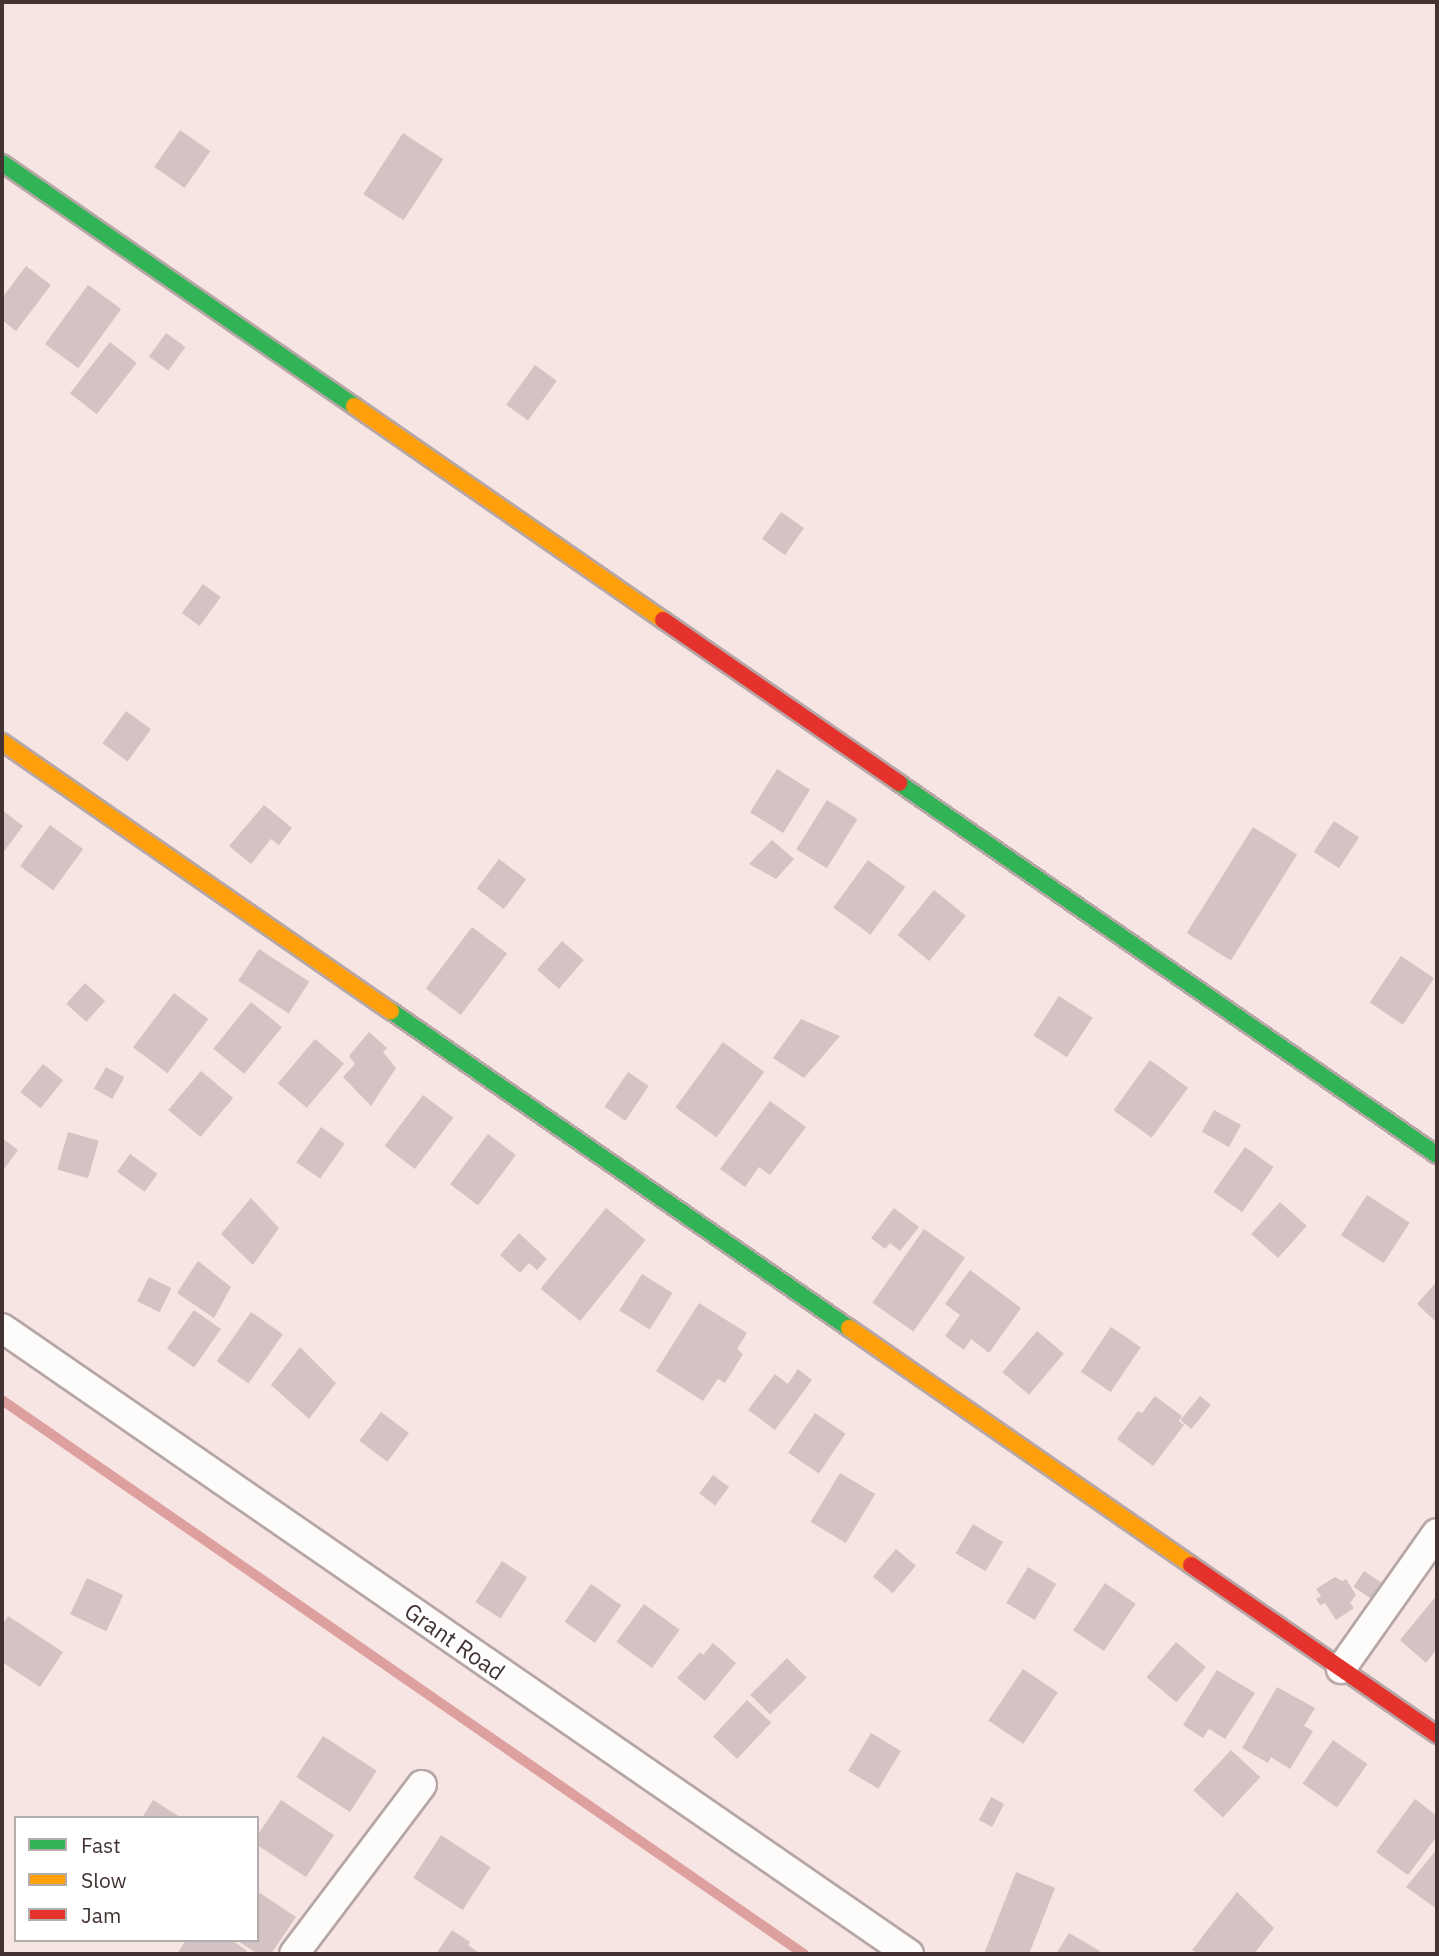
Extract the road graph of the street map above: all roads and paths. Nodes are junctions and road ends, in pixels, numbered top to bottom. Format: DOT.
graph roads {
  1 [pos="2,163"];
  2 [pos="2,742"];
  3 [pos="1437,1155"];
  4 [pos="2,1328"];
  5 [pos="1437,1533"];
  6 [pos="1341,1669"];
  7 [pos="1437,1735"];
  8 [pos="422,1785"];
  9 [pos="294,1954"];
  10 [pos="909,1954"];
  1 -- 3 [label="street"];
  2 -- 6 [label="street"];
  4 -- 10 [label="street, Grant Road"];
  5 -- 6 [label="street"];
  6 -- 7 [label="street"];
  8 -- 9 [label="street"];
}
